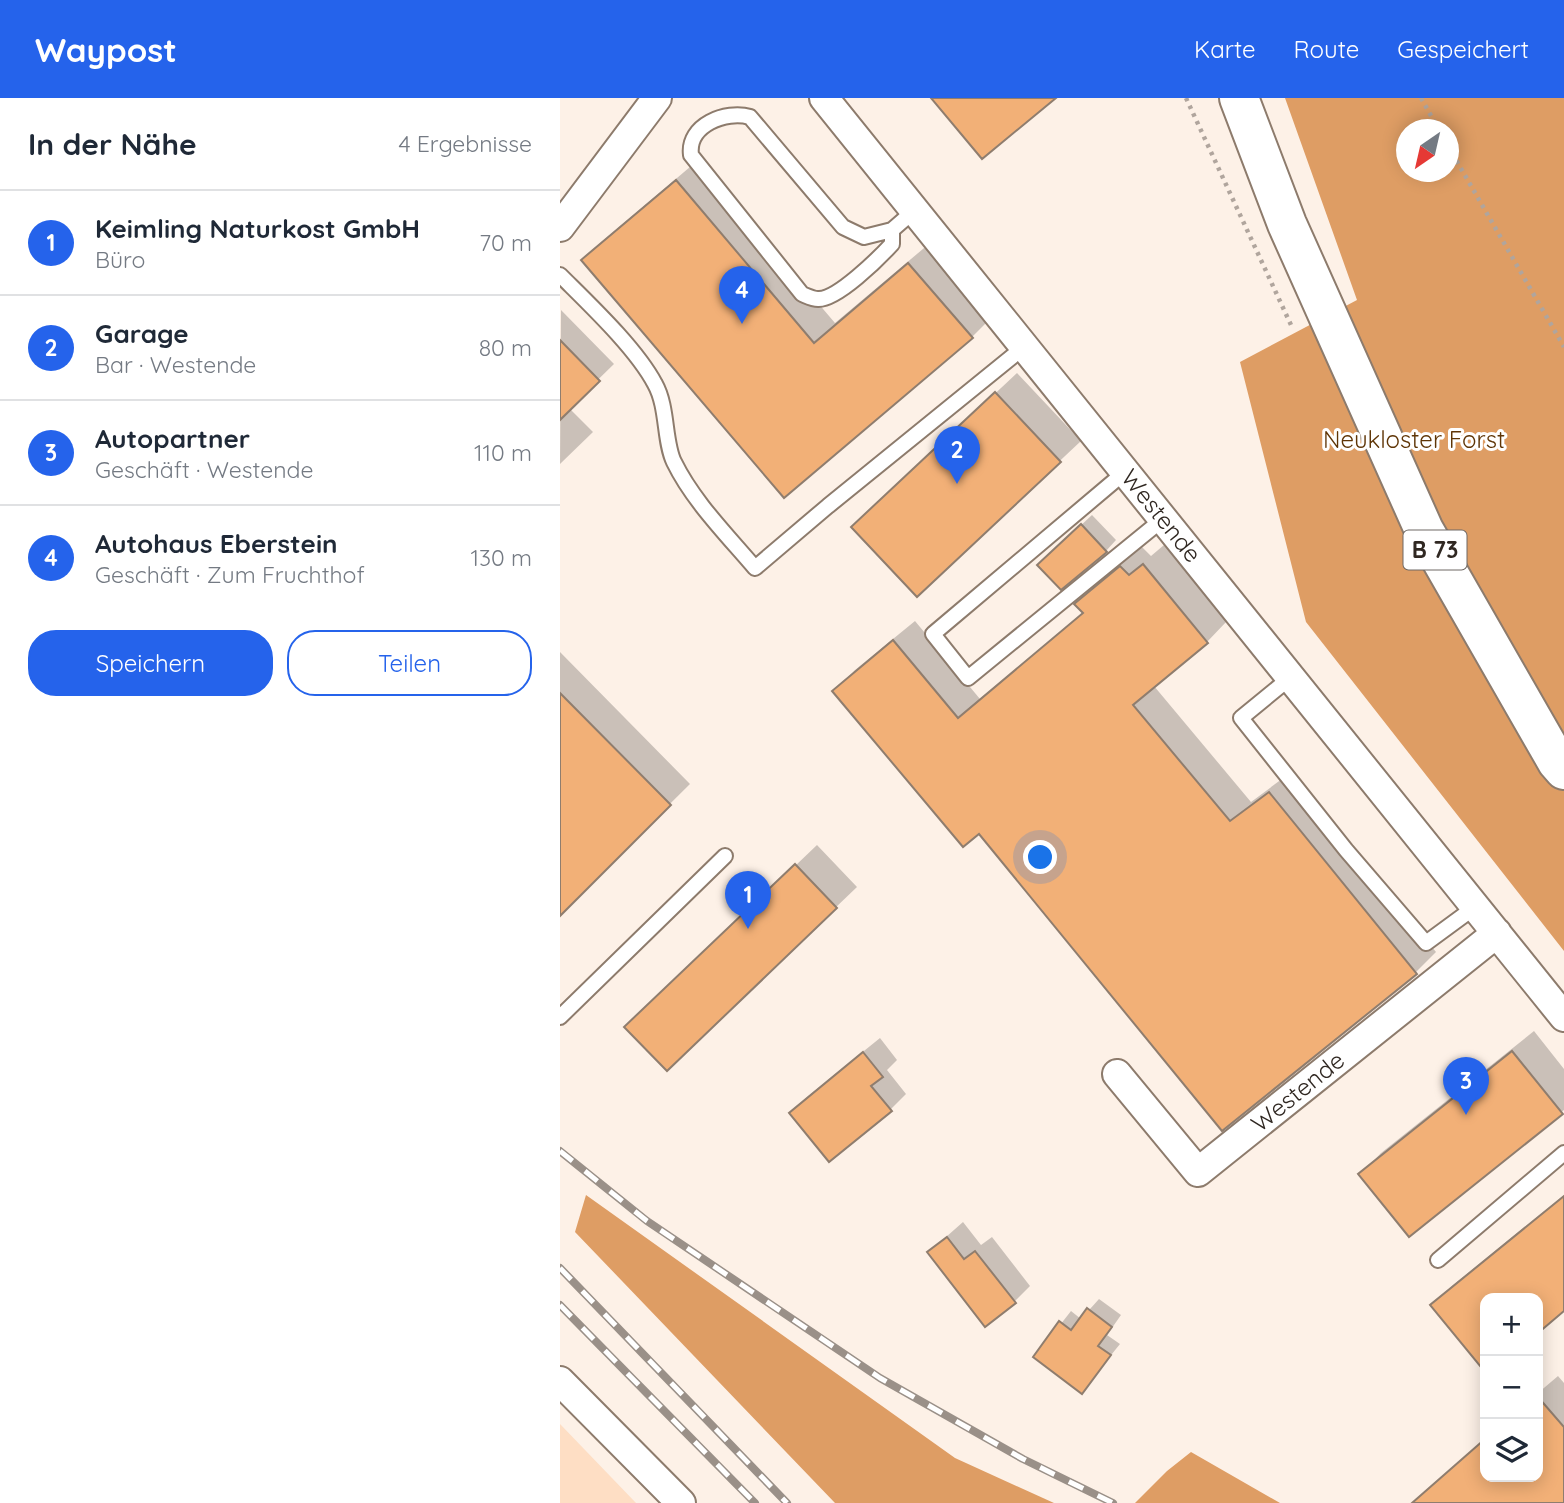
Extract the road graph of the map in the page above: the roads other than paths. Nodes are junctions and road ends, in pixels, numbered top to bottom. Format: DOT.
graph roads {
  1 [pos="657,98"];
  2 [pos="824,98"];
  3 [pos="1240,98"];
  4 [pos="915,210"];
  5 [pos="560,227"];
  6 [pos="892,230"];
  7 [pos="560,275"];
  8 [pos="1024,346"];
  9 [pos="1125,472"];
  10 [pos="1163,519"];
  11 [pos="1291,677"];
  12 [pos="1564,770"];
  13 [pos="725,856"];
  14 [pos="1475,907"];
  15 [pos="1497,933"];
  16 [pos="560,1017"];
  17 [pos="1564,1017"];
  18 [pos="1117,1074"];
  19 [pos="1564,1153"];
  20 [pos="1438,1261"];
  21 [pos="560,1381"];
  22 [pos="681,1503"];
  1 -- 5 [label="street"];
  2 -- 4 [label="street, Westende"];
  3 -- 12 [label="main road, B 73"];
  4 -- 6 [label="lane"];
  4 -- 8 [label="street, Westende"];
  6 -- 6 [label="lane"];
  7 -- 8 [label="lane"];
  8 -- 9 [label="street, Westende"];
  9 -- 10 [label="street, Westende"];
  9 -- 10 [label="lane"];
  10 -- 11 [label="street, Westende"];
  11 -- 14 [label="street, Westende"];
  11 -- 14 [label="lane"];
  13 -- 16 [label="lane"];
  14 -- 15 [label="street, Westende"];
  15 -- 17 [label="street, Westende"];
  15 -- 18 [label="street, Westende"];
  19 -- 20 [label="lane"];
  21 -- 22 [label="street"];
}
